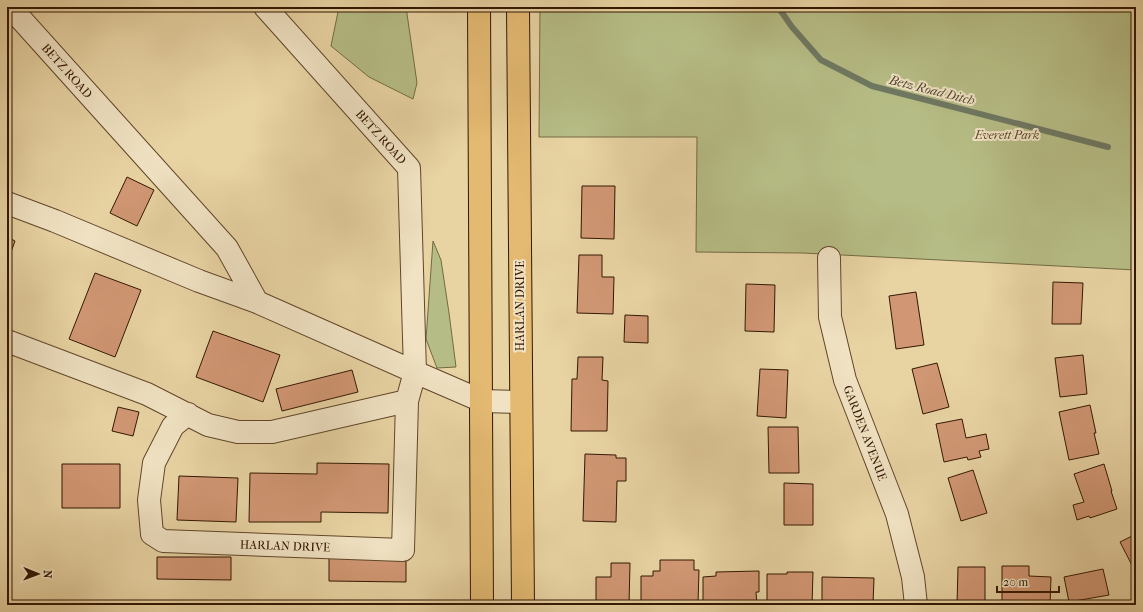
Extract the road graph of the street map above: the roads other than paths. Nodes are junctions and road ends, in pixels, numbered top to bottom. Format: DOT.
graph roads {
  1 [pos="10,7"];
  2 [pos="265,7"];
  3 [pos="479,7"];
  4 [pos="518,7"];
  5 [pos="7,203"];
  6 [pos="829,258"];
  7 [pos="257,302"];
  8 [pos="7,341"];
  9 [pos="415,372"];
  10 [pos="407,401"];
  11 [pos="482,401"];
  12 [pos="521,402"];
  13 [pos="188,414"];
  14 [pos="482,605"];
  15 [pos="522,605"];
  16 [pos="916,605"];
  1 -- 7 [label="street, BETZ ROAD"];
  2 -- 9 [label="street, BETZ ROAD"];
  3 -- 11 [label="main road"];
  4 -- 12 [label="main road, HARLAN DRIVE"];
  5 -- 7 [label="street"];
  6 -- 16 [label="street, GARDEN AVENUE"];
  7 -- 9 [label="street"];
  8 -- 13 [label="street"];
  9 -- 10 [label="street, HARLAN DRIVE"];
  9 -- 11 [label="street"];
  10 -- 13 [label="street"];
  10 -- 13 [label="street, HARLAN DRIVE"];
  11 -- 12 [label="street"];
  11 -- 14 [label="main road"];
  12 -- 15 [label="main road, HARLAN DRIVE"];
}
